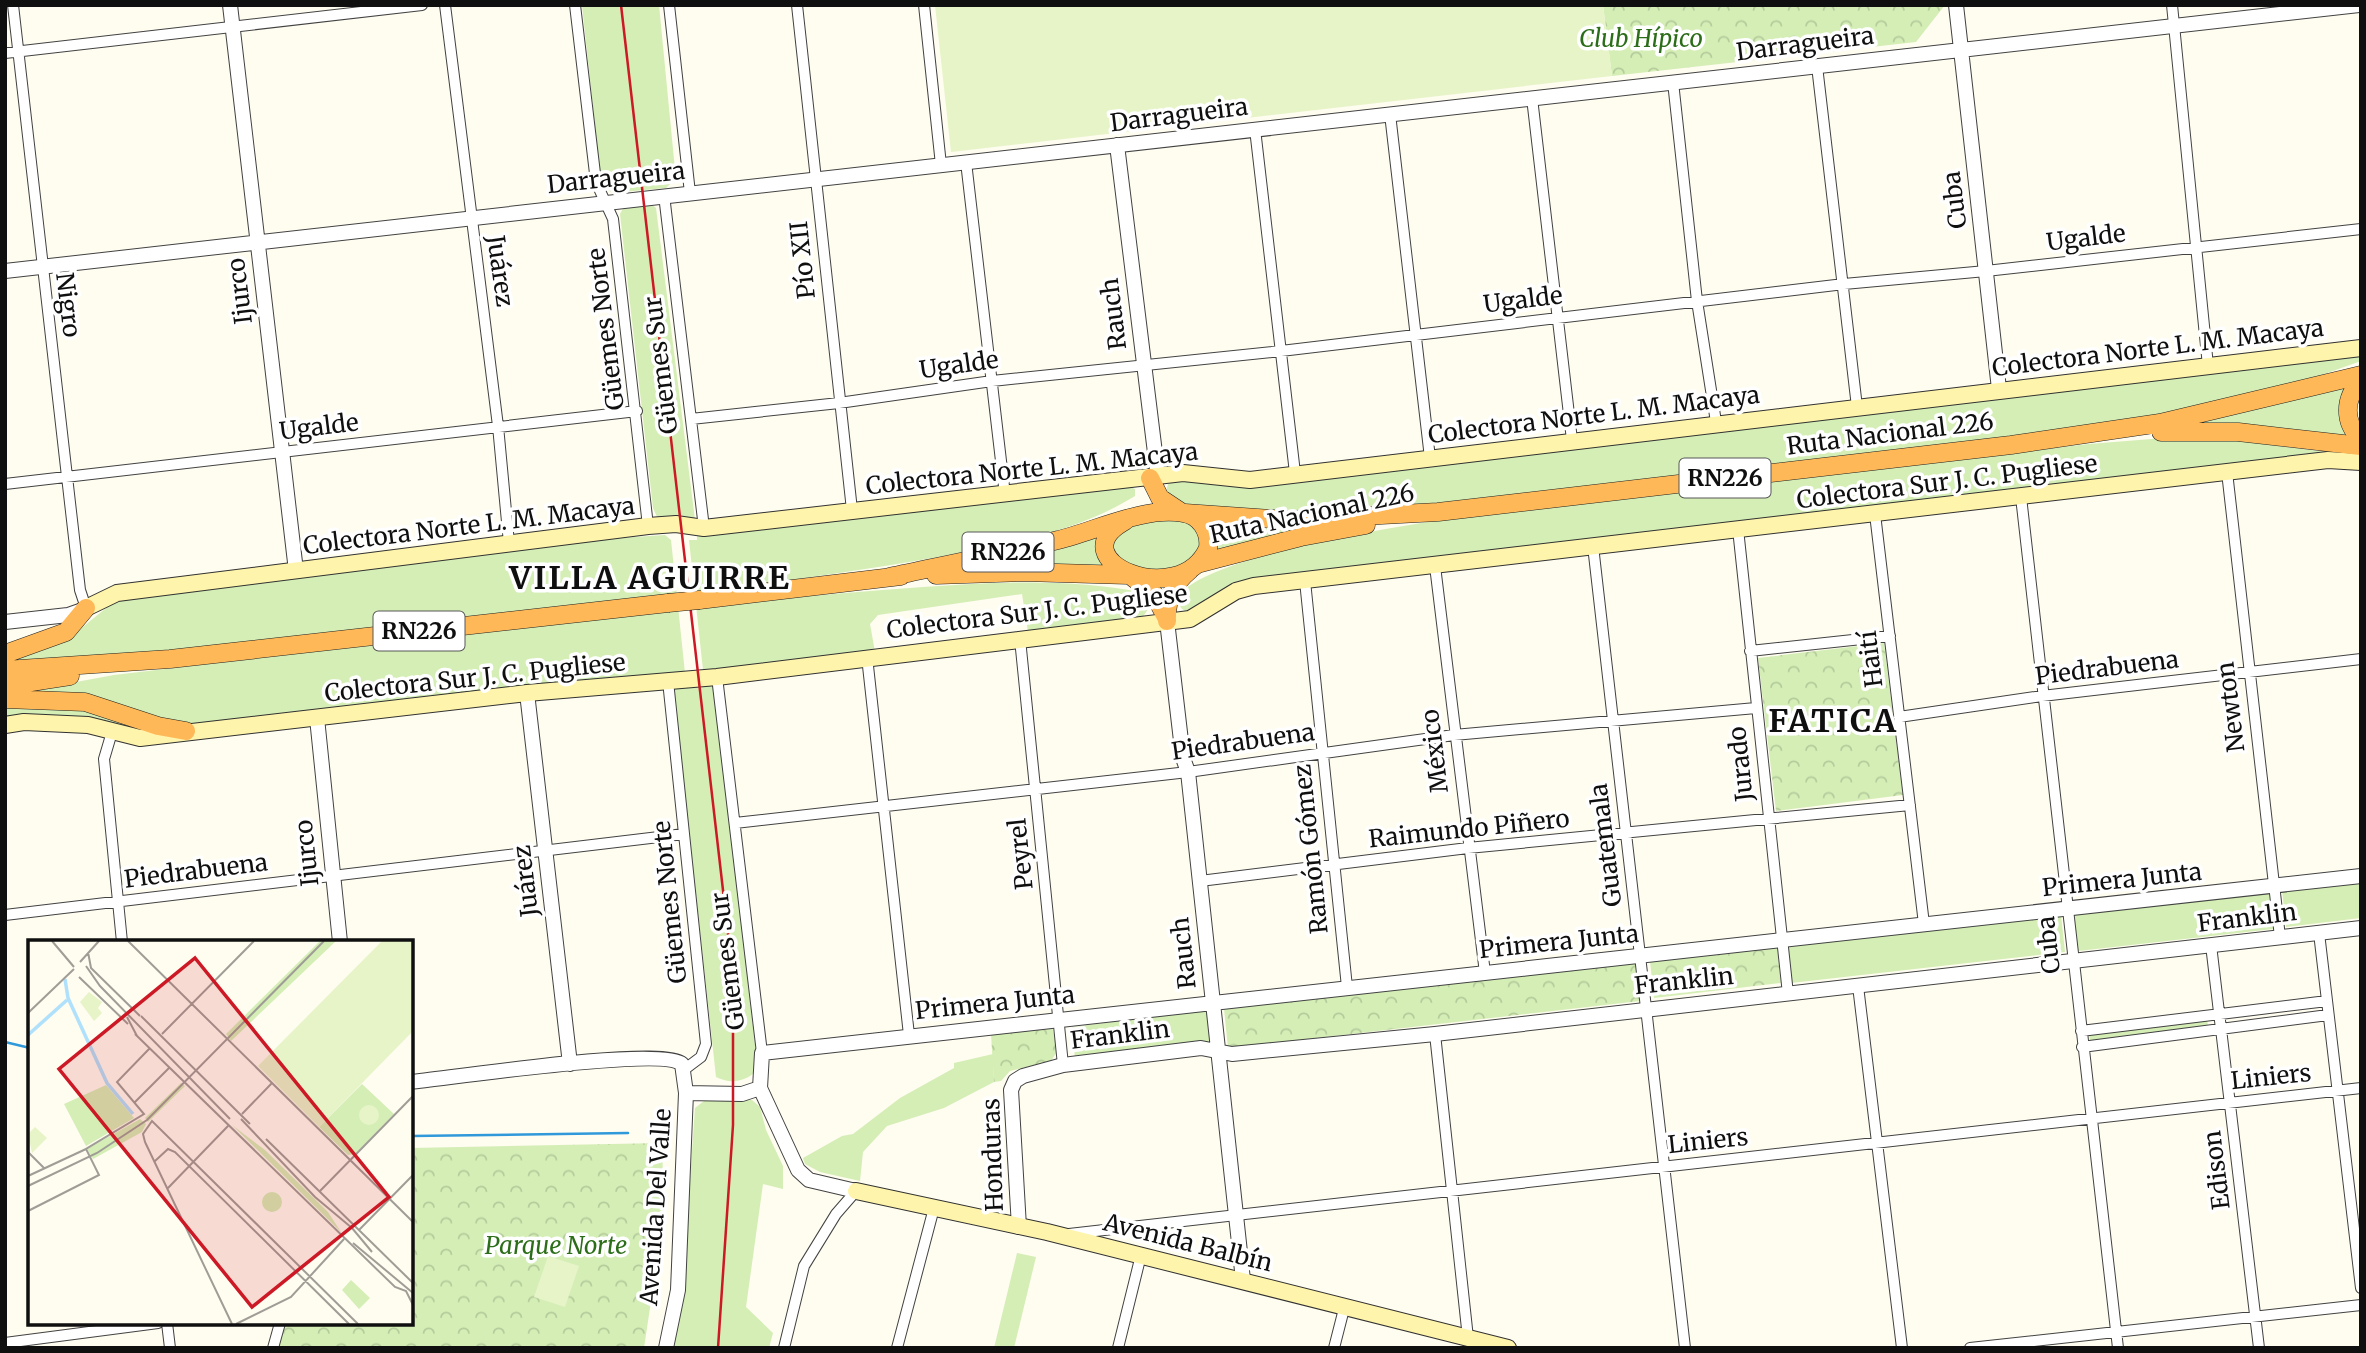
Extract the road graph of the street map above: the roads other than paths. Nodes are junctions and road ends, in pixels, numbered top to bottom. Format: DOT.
graph roads {
  1 [pos="13,5"];
  2 [pos="230,5"];
  3 [pos="422,5"];
  4 [pos="444,5"];
  5 [pos="575,5"];
  6 [pos="669,5"];
  7 [pos="797,5"];
  8 [pos="924,5"];
  9 [pos="1956,5"];
  10 [pos="2172,5"];
  11 [pos="2359,5"];
  12 [pos="2174,26"];
  13 [pos="232,27"];
  14 [pos="1961,48"];
  15 [pos="19,51"];
  16 [pos="5,53"];
  17 [pos="1818,66"];
  18 [pos="1673,82"];
  19 [pos="1532,98"];
  20 [pos="1390,114"];
  21 [pos="1255,129"];
  22 [pos="1117,145"];
  23 [pos="966,162"];
  24 [pos="941,165"];
  25 [pos="815,179"];
  26 [pos="690,193"];
  27 [pos="664,195"];
  28 [pos="607,201"];
  29 [pos="470,217"];
  30 [pos="2361,229"];
  31 [pos="257,241"];
  32 [pos="2196,246"];
  33 [pos="42,266"];
  34 [pos="5,271"];
  35 [pos="1986,271"];
  36 [pos="1844,284"];
  37 [pos="1697,301"];
  38 [pos="1558,317"];
  39 [pos="1415,334"];
  40 [pos="2361,348"];
  41 [pos="1281,351"];
  42 [pos="1143,365"];
  43 [pos="2208,366"];
  44 [pos="2361,378"];
  45 [pos="992,381"];
  46 [pos="1999,389"];
  47 [pos="839,403"];
  48 [pos="1857,407"];
  49 [pos="637,411"];
  50 [pos="691,419"];
  51 [pos="1716,422"];
  52 [pos="498,426"];
  53 [pos="2098,434"];
  54 [pos="2361,439"];
  55 [pos="1572,440"];
  56 [pos="2361,446"];
  57 [pos="281,453"];
  58 [pos="1430,458"];
  59 [pos="2361,462"];
  60 [pos="2227,472"];
  61 [pos="1295,473"];
  62 [pos="69,477"];
  63 [pos="1154,477"];
  64 [pos="5,484"];
  65 [pos="1005,495"];
  66 [pos="2021,497"];
  67 [pos="852,510"];
  68 [pos="1183,512"];
  69 [pos="1438,512"];
  70 [pos="1875,514"];
  71 [pos="1127,520"];
  72 [pos="648,527"];
  73 [pos="704,528"];
  74 [pos="1738,529"];
  75 [pos="509,543"];
  76 [pos="1593,546"];
  77 [pos="1195,566"];
  78 [pos="1435,566"];
  79 [pos="296,571"];
  80 [pos="1130,575"];
  81 [pos="889,577"];
  82 [pos="1305,580"];
  83 [pos="86,608"];
  84 [pos="1167,621"];
  85 [pos="5,622"];
  86 [pos="1890,636"];
  87 [pos="1020,639"];
  88 [pos="1750,652"];
  89 [pos="5,654"];
  90 [pos="867,657"];
  91 [pos="170,659"];
  92 [pos="2361,659"];
  93 [pos="5,670"];
  94 [pos="2248,672"];
  95 [pos="717,677"];
  96 [pos="668,681"];
  97 [pos="5,687"];
  98 [pos="527,693"];
  99 [pos="2042,696"];
  100 [pos="5,699"];
  101 [pos="1756,708"];
  102 [pos="1899,717"];
  103 [pos="317,718"];
  104 [pos="1613,719"];
  105 [pos="5,725"];
  106 [pos="186,731"];
  107 [pos="112,732"];
  108 [pos="1454,735"];
  109 [pos="1322,752"];
  110 [pos="1188,772"];
  111 [pos="1034,788"];
  112 [pos="1910,805"];
  113 [pos="884,806"];
  114 [pos="1769,820"];
  115 [pos="735,823"];
  116 [pos="684,834"];
  117 [pos="1626,835"];
  118 [pos="1468,848"];
  119 [pos="546,853"];
  120 [pos="1332,865"];
  121 [pos="332,875"];
  122 [pos="2361,876"];
  123 [pos="1199,881"];
  124 [pos="2274,886"];
  125 [pos="118,901"];
  126 [pos="2068,908"];
  127 [pos="5,915"];
  128 [pos="1924,924"];
  129 [pos="2361,928"];
  130 [pos="2319,933"];
  131 [pos="2280,937"];
  132 [pos="122,940"];
  133 [pos="340,940"];
  134 [pos="1782,940"];
  135 [pos="2211,945"];
  136 [pos="1640,956"];
  137 [pos="2073,961"];
  138 [pos="1485,973"];
  139 [pos="1858,986"];
  140 [pos="1348,987"];
  141 [pos="1788,994"];
  142 [pos="2327,1001"];
  143 [pos="1213,1003"];
  144 [pos="1646,1008"];
  145 [pos="2218,1015"];
  146 [pos="2329,1015"];
  147 [pos="1060,1018"];
  148 [pos="2220,1029"];
  149 [pos="2081,1031"];
  150 [pos="1435,1034"];
  151 [pos="909,1035"];
  152 [pos="2082,1047"];
  153 [pos="1218,1052"];
  154 [pos="762,1053"];
  155 [pos="570,1064"];
  156 [pos="1063,1065"];
  157 [pos="685,1069"];
  158 [pos="1015,1081"];
  159 [pos="413,1082"];
  160 [pos="755,1088"];
  161 [pos="2361,1088"];
  162 [pos="2339,1091"];
  163 [pos="687,1093"];
  164 [pos="2230,1103"];
  165 [pos="2091,1119"];
  166 [pos="1878,1143"];
  167 [pos="1664,1167"];
  168 [pos="856,1191"];
  169 [pos="1453,1191"];
  170 [pos="934,1208"];
  171 [pos="1236,1216"];
  172 [pos="1019,1227"];
  173 [pos="1059,1235"];
  174 [pos="1142,1255"];
  175 [pos="1243,1280"];
  176 [pos="2361,1287"];
  177 [pos="1345,1305"];
  178 [pos="2361,1305"];
  179 [pos="2256,1315"];
  180 [pos="148,1325"];
  181 [pos="167,1325"];
  182 [pos="279,1325"];
  183 [pos="2116,1331"];
  184 [pos="1468,1338"];
  185 [pos="5,1343"];
  186 [pos="58,1343"];
  187 [pos="170,1348"];
  188 [pos="273,1348"];
  189 [pos="666,1348"];
  190 [pos="784,1348"];
  191 [pos="897,1348"];
  192 [pos="1118,1348"];
  193 [pos="1334,1348"];
  194 [pos="1508,1348"];
  195 [pos="1685,1348"];
  196 [pos="1902,1348"];
  197 [pos="1970,1348"];
  198 [pos="2118,1348"];
  199 [pos="2259,1348"];
  1 -- 15 [label="street, Nigro"];
  2 -- 13 [label="street, Ijurco"];
  3 -- 13 [label="street"];
  4 -- 29 [label="street, Juárez"];
  5 -- 28 [label="street, Güemes Norte"];
  6 -- 26 [label="street"];
  7 -- 25 [label="street, Pío XII"];
  8 -- 24 [label="street"];
  9 -- 14 [label="street, Cuba"];
  10 -- 12 [label="street"];
  11 -- 12 [label="street, Darragueira"];
  12 -- 14 [label="street, Darragueira"];
  12 -- 32 [label="street"];
  13 -- 15 [label="street"];
  13 -- 31 [label="street, Ijurco"];
  14 -- 17 [label="street, Darragueira"];
  14 -- 35 [label="street, Cuba"];
  15 -- 16 [label="street"];
  15 -- 33 [label="street, Nigro"];
  17 -- 18 [label="street, Darragueira"];
  17 -- 36 [label="street"];
  18 -- 19 [label="street, Darragueira"];
  18 -- 37 [label="street"];
  19 -- 20 [label="street, Darragueira"];
  19 -- 38 [label="street"];
  20 -- 21 [label="street, Darragueira"];
  20 -- 39 [label="street"];
  21 -- 22 [label="street, Darragueira"];
  21 -- 41 [label="street"];
  22 -- 23 [label="street, Darragueira"];
  22 -- 42 [label="street, Rauch"];
  23 -- 24 [label="street, Darragueira"];
  23 -- 45 [label="street"];
  24 -- 25 [label="street, Darragueira"];
  25 -- 26 [label="street, Darragueira"];
  25 -- 47 [label="street, Pío XII"];
  26 -- 27 [label="street, Darragueira"];
  27 -- 28 [label="street, Darragueira"];
  27 -- 50 [label="street, Güemes Sur"];
  28 -- 29 [label="street, Darragueira"];
  28 -- 49 [label="street, Güemes Norte"];
  29 -- 31 [label="street, Darragueira"];
  29 -- 52 [label="street, Juárez"];
  30 -- 32 [label="street, Ugalde"];
  31 -- 33 [label="street, Darragueira"];
  31 -- 57 [label="street, Ijurco"];
  32 -- 35 [label="street, Ugalde"];
  32 -- 43 [label="street"];
  33 -- 34 [label="street, Darragueira"];
  33 -- 62 [label="street, Nigro"];
  35 -- 36 [label="street, Ugalde"];
  35 -- 46 [label="street, Cuba"];
  36 -- 37 [label="street, Ugalde"];
  36 -- 48 [label="street"];
  37 -- 38 [label="street, Ugalde"];
  37 -- 51 [label="street"];
  38 -- 39 [label="street, Ugalde"];
  38 -- 55 [label="street"];
  39 -- 41 [label="street, Ugalde"];
  39 -- 58 [label="street"];
  40 -- 43 [label="main road, Colectora Norte L. M. Macaya"];
  41 -- 42 [label="street, Ugalde"];
  41 -- 61 [label="street"];
  42 -- 45 [label="street, Ugalde"];
  42 -- 63 [label="street, Rauch"];
  43 -- 46 [label="main road, Colectora Norte L. M. Macaya"];
  44 -- 53 [label="highway, Ruta Nacional 226 / RN226"];
  44 -- 54 [label="highway, Ruta Nacional 226 / RN226"];
  45 -- 47 [label="street, Ugalde"];
  45 -- 65 [label="street"];
  46 -- 48 [label="main road, Colectora Norte L. M. Macaya"];
  47 -- 50 [label="street, Ugalde"];
  47 -- 67 [label="street, Pío XII"];
  48 -- 51 [label="main road, Colectora Norte L. M. Macaya"];
  49 -- 52 [label="street, Ugalde"];
  49 -- 72 [label="street, Güemes Norte"];
  50 -- 73 [label="street, Güemes Sur"];
  51 -- 55 [label="main road, Colectora Norte L. M. Macaya"];
  52 -- 57 [label="street, Ugalde"];
  52 -- 75 [label="street, Juárez"];
  53 -- 56 [label="highway, Ruta Nacional 226 / RN226"];
  53 -- 69 [label="highway, Ruta Nacional 226 / RN226"];
  55 -- 58 [label="main road, Colectora Norte L. M. Macaya"];
  57 -- 62 [label="street, Ugalde"];
  57 -- 79 [label="street, Ijurco"];
  58 -- 61 [label="main road, Colectora Norte L. M. Macaya"];
  59 -- 60 [label="main road, Colectora Sur J. C. Pugliese"];
  60 -- 66 [label="main road, Colectora Sur J. C. Pugliese"];
  60 -- 94 [label="street, Newton"];
  61 -- 63 [label="main road, Colectora Norte L. M. Macaya"];
  62 -- 64 [label="street, Ugalde"];
  62 -- 83 [label="street, Nigro"];
  63 -- 65 [label="main road, Colectora Norte L. M. Macaya"];
  63 -- 68 [label="highway"];
  63 -- 71 [label="highway"];
  65 -- 67 [label="main road, Colectora Norte L. M. Macaya"];
  66 -- 70 [label="main road, Colectora Sur J. C. Pugliese"];
  66 -- 99 [label="street, Cuba"];
  67 -- 73 [label="main road, Colectora Norte L. M. Macaya"];
  68 -- 69 [label="highway, Ruta Nacional 226 / RN226"];
  68 -- 71 [label="highway, Ruta Nacional 226 / RN226"];
  68 -- 77 [label="highway, Ruta Nacional 226"];
  69 -- 77 [label="highway, Ruta Nacional 226 / RN226"];
  70 -- 74 [label="main road, Colectora Sur J. C. Pugliese"];
  70 -- 86 [label="street, Haití"];
  71 -- 80 [label="highway"];
  71 -- 81 [label="highway, Ruta Nacional 226 / RN226"];
  72 -- 73 [label="main road, Colectora Norte L. M. Macaya"];
  72 -- 75 [label="main road, Colectora Norte L. M. Macaya"];
  74 -- 76 [label="main road, Colectora Sur J. C. Pugliese"];
  74 -- 88 [label="street, Jurado"];
  75 -- 79 [label="main road, Colectora Norte L. M. Macaya"];
  76 -- 78 [label="main road, Colectora Sur J. C. Pugliese"];
  76 -- 104 [label="street, Guatemala"];
  77 -- 80 [label="highway, Ruta Nacional 226 / RN226"];
  77 -- 84 [label="highway"];
  78 -- 82 [label="main road, Colectora Sur J. C. Pugliese"];
  78 -- 108 [label="street, México"];
  79 -- 83 [label="main road, Colectora Norte L. M. Macaya"];
  80 -- 81 [label="highway, Ruta Nacional 226 / RN226"];
  80 -- 84 [label="highway"];
  81 -- 91 [label="highway, Ruta Nacional 226 / RN226, bridge"];
  82 -- 84 [label="main road, Colectora Sur J. C. Pugliese"];
  82 -- 109 [label="street, Ramón Gómez"];
  83 -- 85 [label="street, Colectora Norte L. M. Macaya"];
  83 -- 89 [label="highway"];
  84 -- 87 [label="main road, Colectora Sur J. C. Pugliese"];
  84 -- 110 [label="street, Rauch"];
  86 -- 88 [label="street"];
  86 -- 102 [label="street, Haití"];
  87 -- 90 [label="main road, Colectora Sur J. C. Pugliese"];
  87 -- 111 [label="street, Peyrel"];
  88 -- 101 [label="street, Jurado"];
  90 -- 95 [label="main road, Colectora Sur J. C. Pugliese"];
  90 -- 113 [label="street"];
  91 -- 93 [label="highway, Ruta Nacional 226 / RN226"];
  91 -- 97 [label="highway, Ruta Nacional 226 / RN226"];
  92 -- 94 [label="street, Piedrabuena"];
  94 -- 99 [label="street, Piedrabuena"];
  94 -- 124 [label="street, Newton"];
  95 -- 96 [label="main road, Colectora Sur J. C. Pugliese"];
  95 -- 115 [label="street, Güemes Sur"];
  96 -- 98 [label="main road, Colectora Sur J. C. Pugliese"];
  96 -- 116 [label="street, Güemes Norte"];
  98 -- 103 [label="main road, Colectora Sur J. C. Pugliese"];
  98 -- 119 [label="street, Juárez"];
  99 -- 102 [label="street, Piedrabuena"];
  99 -- 126 [label="street, Cuba"];
  100 -- 106 [label="highway"];
  101 -- 104 [label="street, Piedrabuena"];
  101 -- 114 [label="street, Jurado"];
  102 -- 112 [label="street, Haití"];
  103 -- 106 [label="main road, Colectora Sur J. C. Pugliese"];
  103 -- 121 [label="street, Ijurco"];
  104 -- 108 [label="street, Piedrabuena"];
  104 -- 117 [label="street, Guatemala"];
  105 -- 107 [label="main road, Colectora Sur J. C. Pugliese"];
  106 -- 107 [label="main road, Colectora Sur J. C. Pugliese"];
  107 -- 125 [label="street"];
  108 -- 109 [label="street, Piedrabuena"];
  108 -- 118 [label="street, México"];
  109 -- 110 [label="street, Piedrabuena"];
  109 -- 120 [label="street, Ramón Gómez"];
  110 -- 111 [label="street, Piedrabuena"];
  110 -- 123 [label="street, Rauch"];
  111 -- 113 [label="street, Piedrabuena"];
  111 -- 147 [label="street, Peyrel"];
  112 -- 114 [label="street, Raimundo Piñero"];
  112 -- 128 [label="street, Haití"];
  113 -- 115 [label="street, Piedrabuena"];
  113 -- 151 [label="street"];
  114 -- 117 [label="street, Raimundo Piñero"];
  114 -- 134 [label="street, Jurado"];
  115 -- 154 [label="street, Güemes Sur"];
  116 -- 119 [label="street, Piedrabuena"];
  116 -- 157 [label="street, Güemes Norte"];
  117 -- 118 [label="street, Raimundo Piñero"];
  117 -- 136 [label="street, Guatemala"];
  118 -- 120 [label="street, Raimundo Piñero"];
  118 -- 138 [label="street, México"];
  119 -- 121 [label="street, Piedrabuena"];
  119 -- 155 [label="street, Juárez"];
  120 -- 123 [label="street, Raimundo Piñero"];
  120 -- 140 [label="street, Ramón Gómez"];
  121 -- 125 [label="street, Piedrabuena"];
  121 -- 133 [label="street, Ijurco"];
  122 -- 124 [label="street, Primera Junta"];
  123 -- 143 [label="street, Rauch"];
  124 -- 126 [label="street, Primera Junta"];
  124 -- 131 [label="street, Newton"];
  125 -- 127 [label="street, Piedrabuena"];
  125 -- 132 [label="street"];
  126 -- 128 [label="street, Primera Junta"];
  126 -- 137 [label="street, Cuba"];
  128 -- 134 [label="street, Primera Junta"];
  129 -- 130 [label="street, Franklin"];
  130 -- 131 [label="street, Franklin"];
  130 -- 142 [label="street"];
  131 -- 135 [label="street, Franklin"];
  134 -- 136 [label="street, Primera Junta"];
  134 -- 141 [label="street, Jurado"];
  135 -- 137 [label="street, Franklin"];
  135 -- 145 [label="street, Edison"];
  136 -- 138 [label="street, Primera Junta"];
  136 -- 144 [label="street, Guatemala"];
  137 -- 139 [label="street, Franklin"];
  137 -- 149 [label="street, Cuba"];
  138 -- 140 [label="street, Primera Junta"];
  139 -- 141 [label="street, Franklin"];
  139 -- 166 [label="street"];
  140 -- 143 [label="street, Primera Junta"];
  141 -- 144 [label="street, Franklin"];
  142 -- 145 [label="street"];
  142 -- 146 [label="street"];
  143 -- 147 [label="street, Primera Junta"];
  143 -- 153 [label="street, Rauch"];
  144 -- 150 [label="street, Franklin"];
  144 -- 167 [label="street, Guatemala"];
  145 -- 148 [label="street, Edison"];
  145 -- 149 [label="street"];
  146 -- 148 [label="street"];
  146 -- 162 [label="street"];
  147 -- 151 [label="street, Primera Junta"];
  147 -- 156 [label="street, Peyrel"];
  148 -- 152 [label="street"];
  148 -- 164 [label="street, Edison"];
  149 -- 152 [label="street, Cuba"];
  150 -- 153 [label="street, Franklin"];
  150 -- 169 [label="street"];
  151 -- 154 [label="street, Primera Junta"];
  152 -- 165 [label="street, Cuba"];
  153 -- 156 [label="street, Franklin"];
  153 -- 171 [label="street, Rauch"];
  154 -- 160 [label="street, Güemes Sur"];
  155 -- 157 [label="street"];
  155 -- 159 [label="street"];
  156 -- 158 [label="street, Franklin"];
  157 -- 163 [label="street, Avenida Del Valle"];
  158 -- 172 [label="street, Honduras"];
  160 -- 163 [label="street"];
  160 -- 168 [label="street, Güemes Sur"];
  161 -- 162 [label="street, Liniers"];
  162 -- 164 [label="street, Liniers"];
  162 -- 176 [label="street"];
  163 -- 189 [label="street, Avenida Del Valle"];
  164 -- 165 [label="street, Liniers"];
  164 -- 179 [label="street, Edison"];
  165 -- 166 [label="street, Liniers"];
  165 -- 183 [label="street, Cuba"];
  166 -- 167 [label="street, Liniers"];
  166 -- 196 [label="street"];
  167 -- 169 [label="street, Liniers"];
  167 -- 195 [label="street, Guatemala"];
  168 -- 170 [label="main road, Avenida Balbín"];
  168 -- 190 [label="street"];
  169 -- 171 [label="street, Liniers"];
  169 -- 184 [label="street"];
  170 -- 172 [label="main road, Avenida Balbín"];
  170 -- 191 [label="street"];
  171 -- 173 [label="street, Liniers"];
  171 -- 175 [label="street, Rauch"];
  172 -- 173 [label="main road, Avenida Balbín"];
  173 -- 174 [label="main road, Avenida Balbín"];
  174 -- 175 [label="main road, Avenida Balbín"];
  174 -- 192 [label="street"];
  175 -- 177 [label="main road, Avenida Balbín"];
  177 -- 184 [label="main road, Avenida Balbín"];
  177 -- 193 [label="street"];
  178 -- 179 [label="street"];
  179 -- 183 [label="street"];
  179 -- 199 [label="street, Edison"];
  180 -- 186 [label="street"];
  181 -- 187 [label="street"];
  182 -- 188 [label="street"];
  183 -- 197 [label="street"];
  183 -- 198 [label="street, Cuba"];
  184 -- 194 [label="main road, Avenida Balbín"];
  185 -- 186 [label="street"];
}
